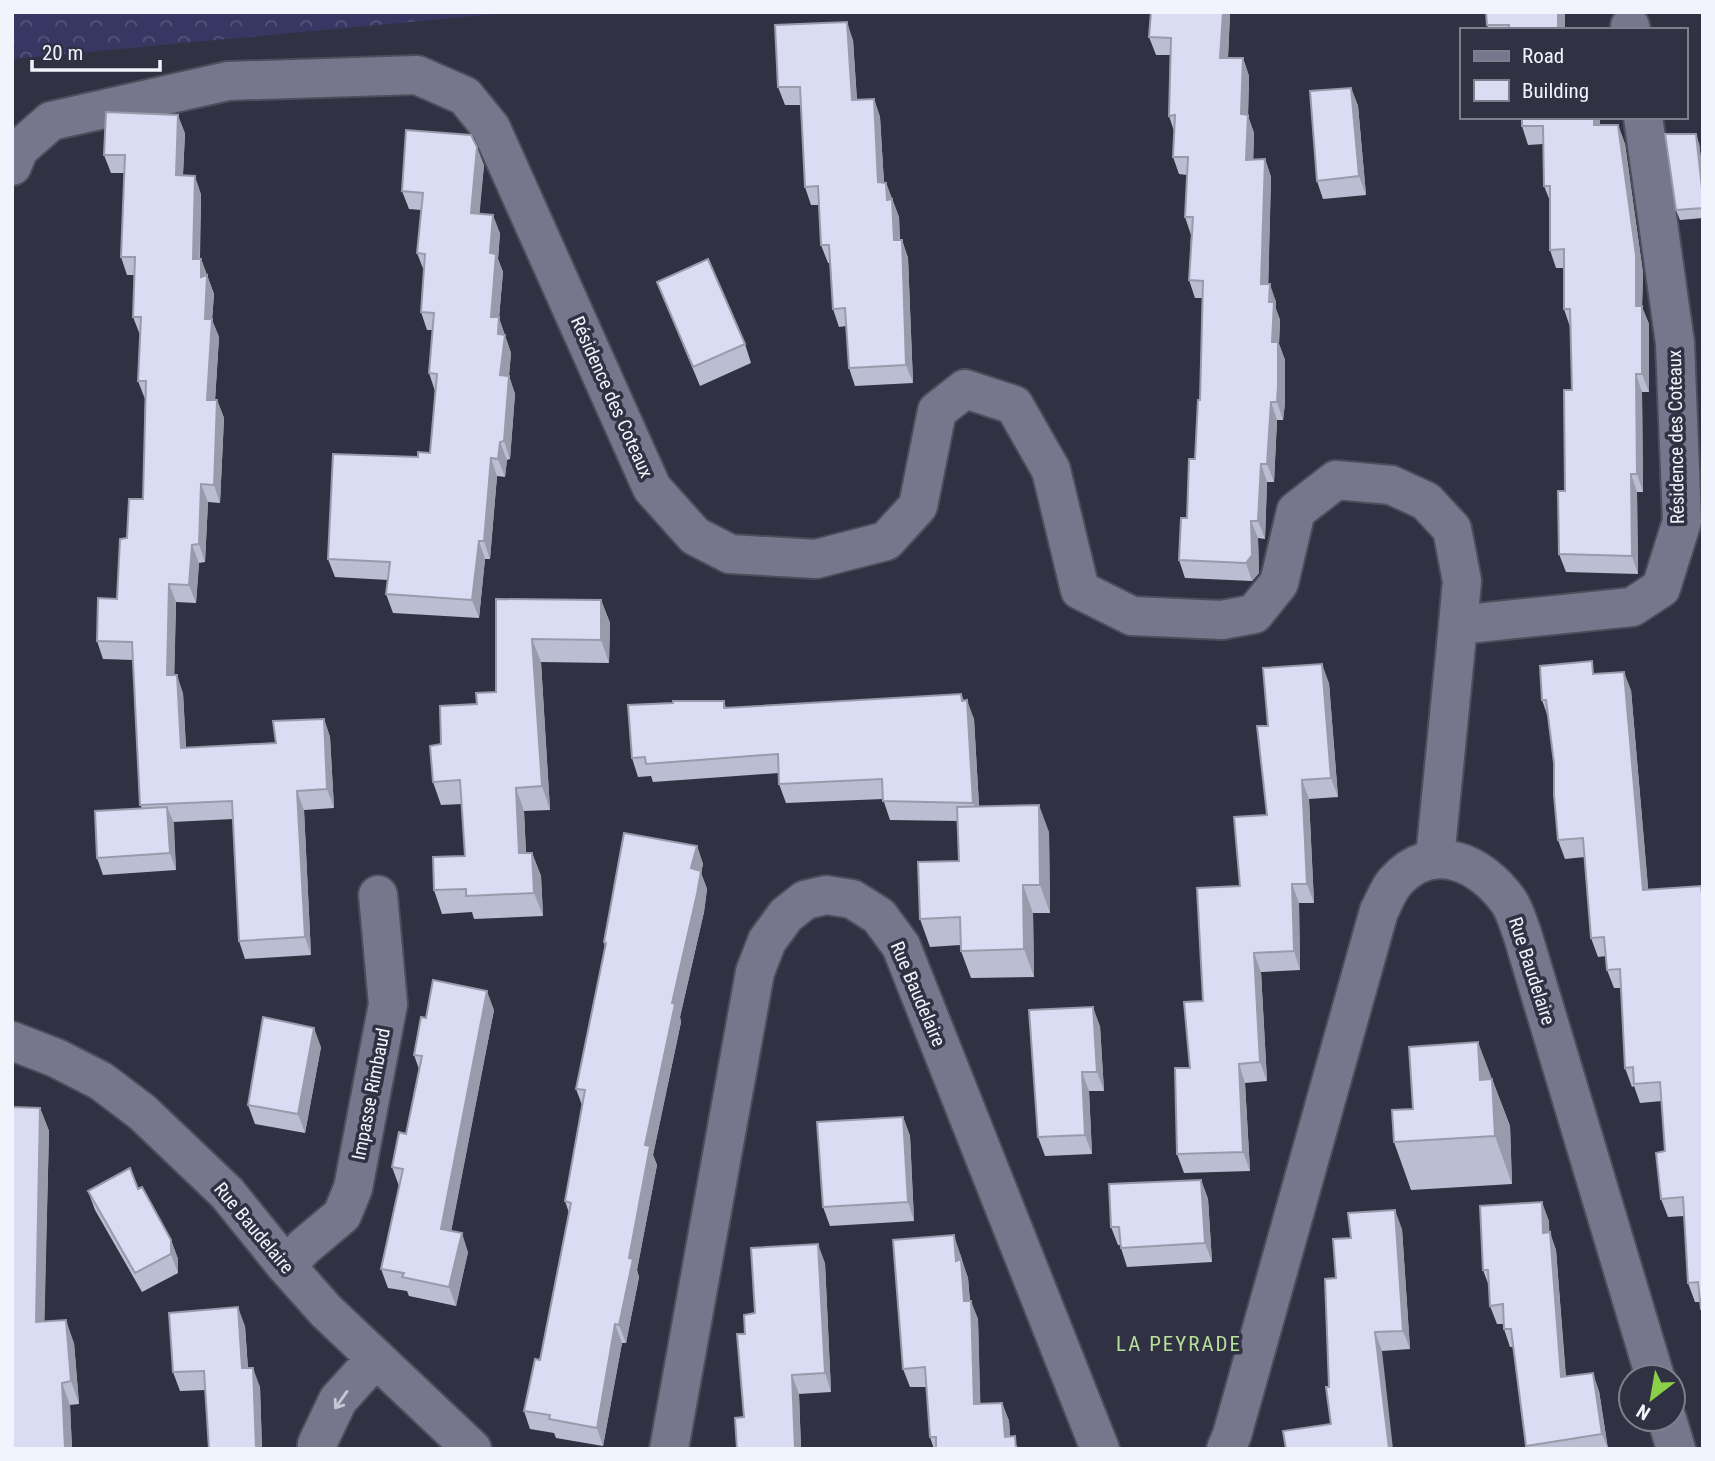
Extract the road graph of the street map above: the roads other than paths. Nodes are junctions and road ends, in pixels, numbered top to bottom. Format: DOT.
graph roads {
  1 [pos="1643,119"];
  2 [pos="12,166"];
  3 [pos="1458,625"];
  4 [pos="1434,858"];
  5 [pos="378,895"];
  6 [pos="12,1041"];
  7 [pos="286,1266"];
  8 [pos="376,1358"];
  9 [pos="1651,1363"];
  10 [pos="317,1449"];
  11 [pos="472,1449"];
  12 [pos="669,1449"];
  13 [pos="1100,1449"];
  14 [pos="1226,1449"];
  1 -- 3 [label="street, Résidence des Coteaux"];
  2 -- 3 [label="street, Résidence des Coteaux"];
  3 -- 4 [label="street, Résidence des Coteaux"];
  4 -- 9 [label="street, Rue Baudelaire"];
  4 -- 14 [label="street"];
  5 -- 7 [label="street, Impasse Rimbaud"];
  6 -- 7 [label="street, Rue Baudelaire"];
  7 -- 8 [label="street, Rue Baudelaire"];
  8 -- 10 [label="street, one-way"];
  8 -- 11 [label="street, Rue Baudelaire"];
  12 -- 13 [label="street, Rue Baudelaire"];
}
